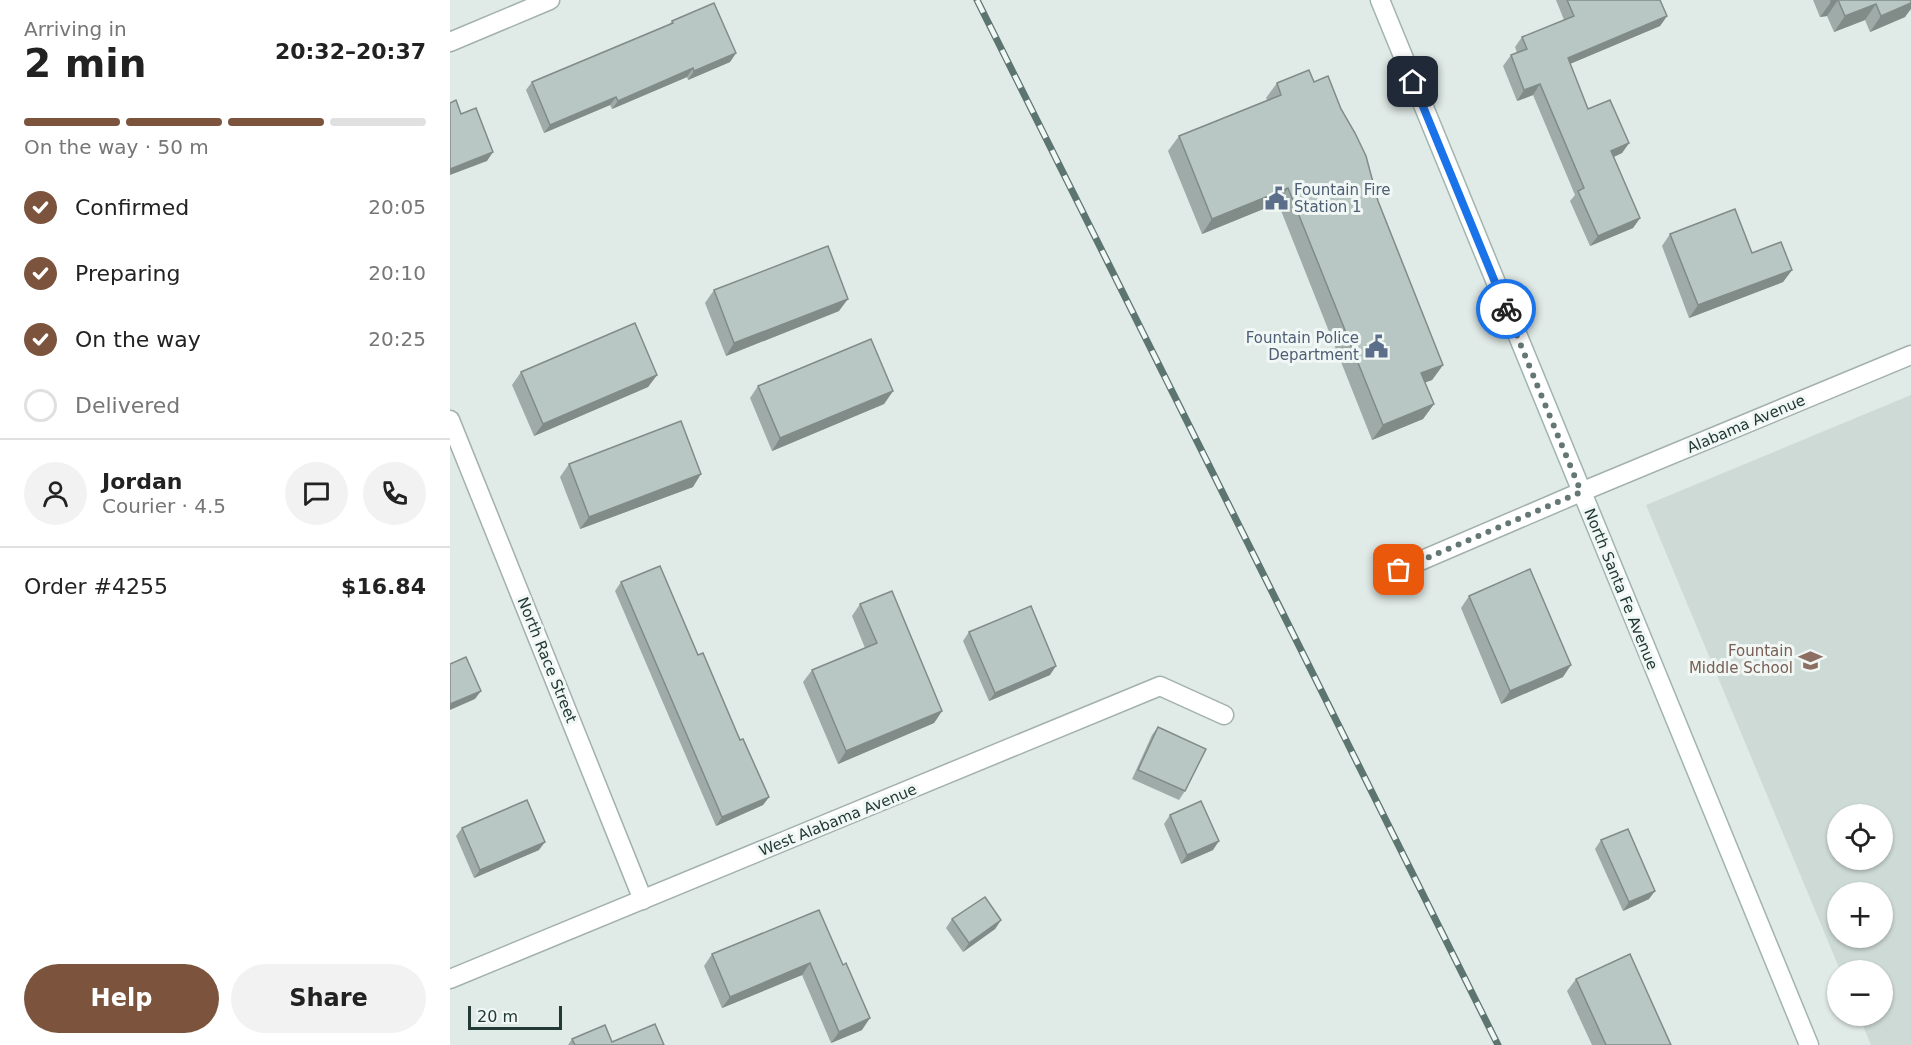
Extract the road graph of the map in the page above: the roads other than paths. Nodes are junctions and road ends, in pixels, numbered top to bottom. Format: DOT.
graph roads {
  1 [pos="550,0"];
  2 [pos="1380,0"];
  3 [pos="450,42"];
  4 [pos="1911,355"];
  5 [pos="450,420"];
  6 [pos="1581,492"];
  7 [pos="1399,570"];
  8 [pos="1224,715"];
  9 [pos="644,900"];
  10 [pos="450,979"];
  11 [pos="1809,1045"];
  1 -- 3 [label="street"];
  2 -- 6 [label="street, North Santa Fe Avenue"];
  4 -- 6 [label="street, Alabama Avenue"];
  5 -- 9 [label="street, North Race Street"];
  6 -- 7 [label="street, Alabama Avenue"];
  6 -- 11 [label="street, North Santa Fe Avenue"];
  8 -- 9 [label="street, West Alabama Avenue"];
  9 -- 10 [label="street, West Alabama Avenue"];
}
